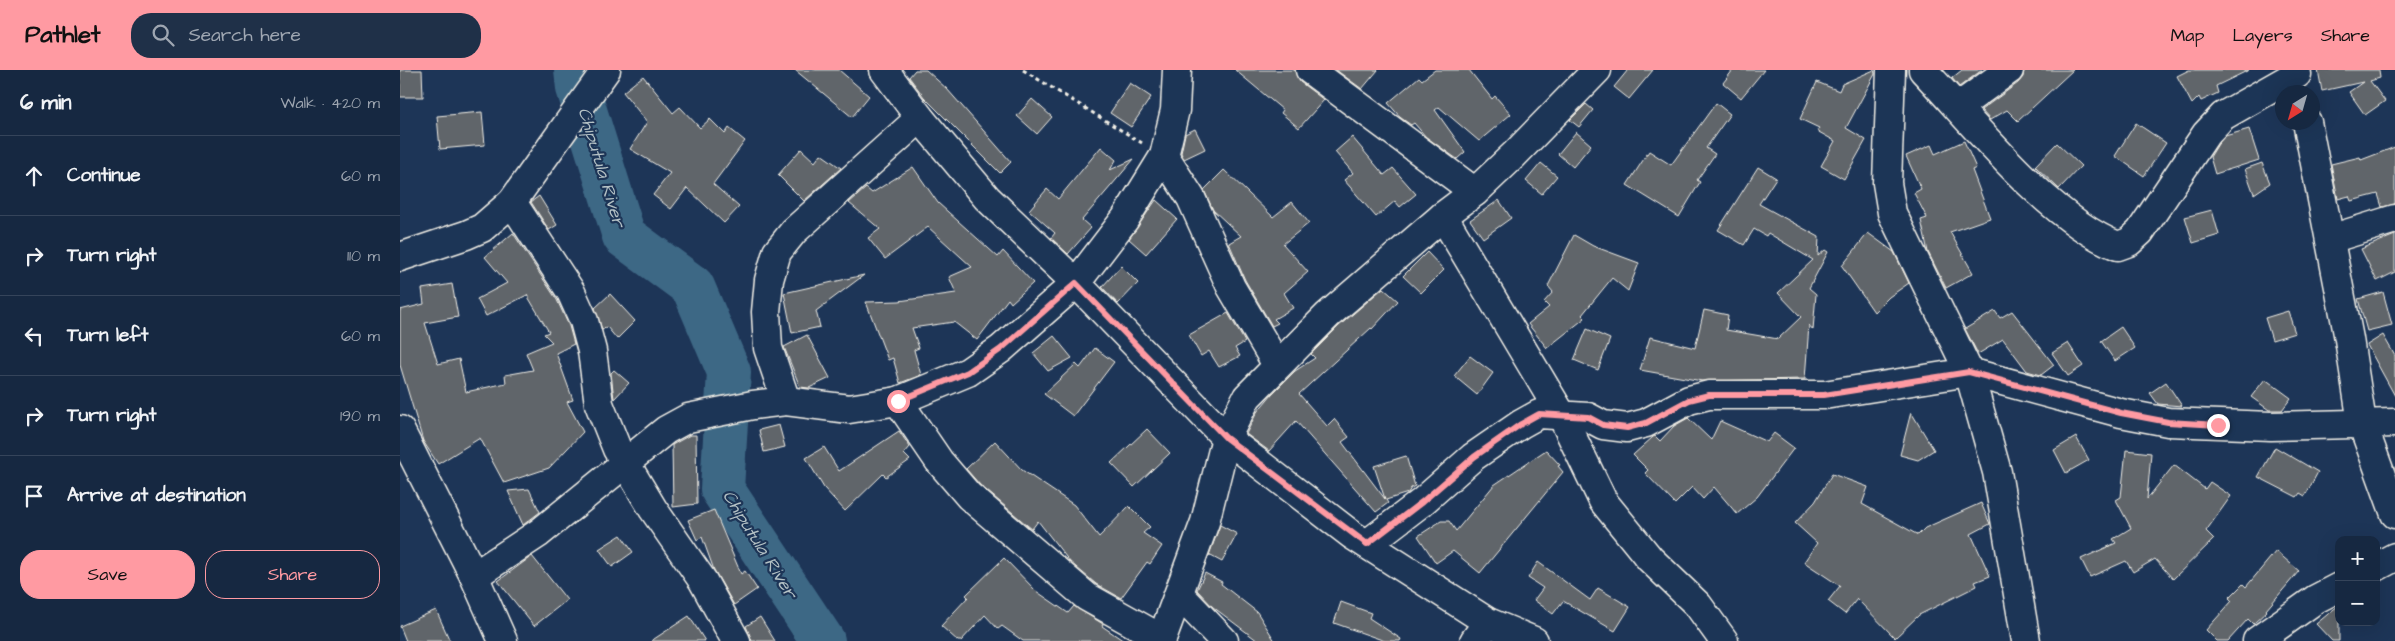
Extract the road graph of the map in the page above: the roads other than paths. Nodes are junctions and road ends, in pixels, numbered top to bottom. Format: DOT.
graph roads {
  1 [pos="606,70"];
  2 [pos="884,70"];
  3 [pos="1177,70"];
  4 [pos="1310,70"];
  5 [pos="1597,70"];
  6 [pos="1891,70"];
  7 [pos="1923,70"];
  8 [pos="2009,70"];
  9 [pos="2298,79"];
  10 [pos="1958,107"];
  11 [pos="920,118"];
  12 [pos="2309,130"];
  13 [pos="1164,156"];
  14 [pos="1475,192"];
  15 [pos="512,202"];
  16 [pos="1443,216"];
  17 [pos="2395,219"];
  18 [pos="2330,239"];
  19 [pos="400,256"];
  20 [pos="1076,283"];
  21 [pos="1277,365"];
  22 [pos="1969,372"];
  23 [pos="786,401"];
  24 [pos="898,401"];
  25 [pos="1560,414"];
  26 [pos="2362,424"];
  27 [pos="2395,424"];
  28 [pos="400,430"];
  29 [pos="1226,438"];
  30 [pos="627,464"];
  31 [pos="2395,514"];
  32 [pos="1367,544"];
  33 [pos="2395,557"];
  34 [pos="2380,565"];
  35 [pos="474,576"];
  36 [pos="2335,589"];
  37 [pos="1179,594"];
  38 [pos="1481,631"];
  39 [pos="1162,640"];
  40 [pos="503,641"];
  41 [pos="736,641"];
  42 [pos="1224,641"];
  43 [pos="1534,641"];
  44 [pos="1724,641"];
  45 [pos="2026,641"];
  46 [pos="2257,641"];
  1 -- 15 [label="street"];
  2 -- 11 [label="street"];
  3 -- 13 [label="street"];
  4 -- 14 [label="street"];
  5 -- 14 [label="street"];
  6 -- 22 [label="street"];
  7 -- 10 [label="street"];
  8 -- 10 [label="street"];
  9 -- 10 [label="street"];
  11 -- 20 [label="street"];
  11 -- 23 [label="street"];
  12 -- 18 [label="street"];
  13 -- 20 [label="street"];
  13 -- 21 [label="street"];
  14 -- 16 [label="street"];
  15 -- 19 [label="street"];
  15 -- 30 [label="street"];
  16 -- 21 [label="street"];
  16 -- 25 [label="street"];
  17 -- 18 [label="street"];
  18 -- 26 [label="street"];
  20 -- 24 [label="street"];
  20 -- 29 [label="street"];
  21 -- 29 [label="street"];
  22 -- 25 [label="street"];
  22 -- 26 [label="street"];
  22 -- 45 [label="street"];
  23 -- 24 [label="street"];
  23 -- 30 [label="street"];
  24 -- 39 [label="street"];
  25 -- 32 [label="street"];
  25 -- 44 [label="street"];
  26 -- 27 [label="street"];
  26 -- 31 [label="street"];
  28 -- 35 [label="street"];
  29 -- 32 [label="street"];
  29 -- 37 [label="street"];
  30 -- 35 [label="street"];
  30 -- 41 [label="street"];
  32 -- 38 [label="street"];
  33 -- 34 [label="street"];
  35 -- 40 [label="street"];
  36 -- 46 [label="street"];
  37 -- 39 [label="street"];
  37 -- 42 [label="street"];
  38 -- 43 [label="street"];
}
